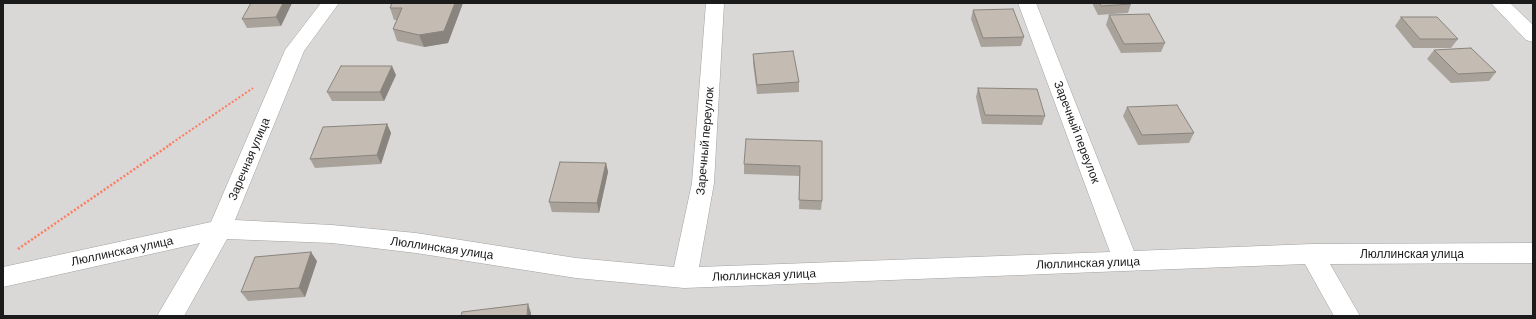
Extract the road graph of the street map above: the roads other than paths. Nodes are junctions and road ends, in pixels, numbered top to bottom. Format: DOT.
graph roads {
  1 [pos="330,3"];
  2 [pos="715,3"];
  3 [pos="1027,3"];
  4 [pos="1500,3"];
  5 [pos="1533,36"];
  6 [pos="220,229"];
  7 [pos="1533,253"];
  8 [pos="1312,254"];
  9 [pos="1126,261"];
  10 [pos="3,277"];
  11 [pos="684,278"];
  12 [pos="170,316"];
  13 [pos="1347,316"];
  1 -- 6 [label="street, Заречная улица"];
  2 -- 11 [label="street, Заречный переулок"];
  3 -- 9 [label="street, Заречный переулок"];
  4 -- 5 [label="street"];
  6 -- 10 [label="street, Люллинская улица"];
  6 -- 11 [label="street, Люллинская улица"];
  6 -- 12 [label="street, Заречная улица"];
  7 -- 8 [label="street, Люллинская улица"];
  8 -- 9 [label="street, Люллинская улица"];
  8 -- 13 [label="street"];
  9 -- 11 [label="street, Люллинская улица"];
}
